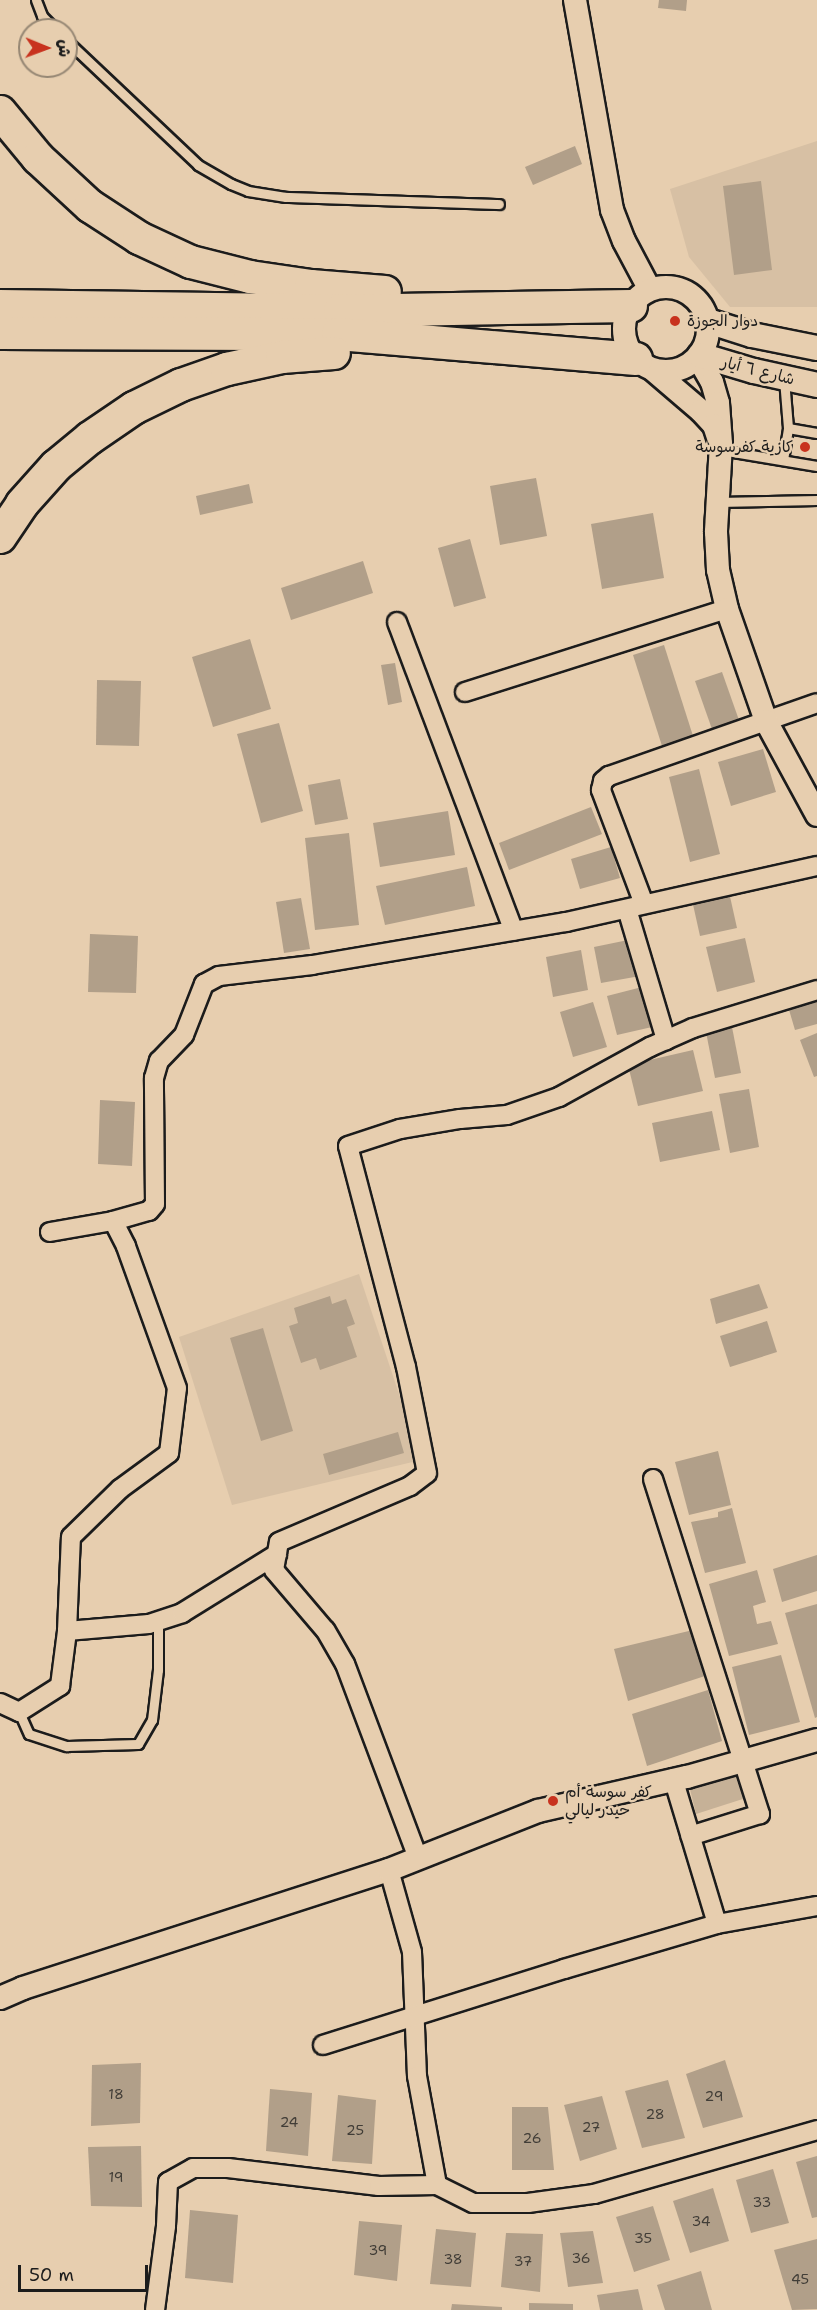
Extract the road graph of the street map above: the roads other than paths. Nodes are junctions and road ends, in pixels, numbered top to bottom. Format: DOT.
graph roads {
  1 [pos="36,0"];
  2 [pos="575,0"];
  3 [pos="44,18"];
  4 [pos="78,51"];
  5 [pos="0,112"];
  6 [pos="499,204"];
  7 [pos="640,298"];
  8 [pos="0,306"];
  9 [pos="568,306"];
  10 [pos="708,321"];
  11 [pos="0,333"];
  12 [pos="817,348"];
  13 [pos="572,353"];
  14 [pos="699,356"];
  15 [pos="645,365"];
  16 [pos="784,379"];
  17 [pos="817,385"];
  18 [pos="788,428"];
  19 [pos="817,433"];
  20 [pos="721,447"];
  21 [pos="783,460"];
  22 [pos="817,466"];
  23 [pos="817,500"];
  24 [pos="718,502"];
  25 [pos="0,537"];
  26 [pos="726,609"];
  27 [pos="397,622"];
  28 [pos="465,692"];
  29 [pos="817,703"];
  30 [pos="766,721"];
  31 [pos="817,815"];
  32 [pos="817,866"];
  33 [pos="636,907"];
  34 [pos="514,931"];
  35 [pos="817,990"];
  36 [pos="666,1040"];
  37 [pos="113,1221"];
  38 [pos="50,1232"];
  39 [pos="652,1479"];
  40 [pos="276,1554"];
  41 [pos="158,1621"];
  42 [pos="67,1631"];
  43 [pos="0,1703"];
  44 [pos="19,1712"];
  45 [pos="817,1740"];
  46 [pos="745,1761"];
  47 [pos="673,1778"];
  48 [pos="690,1836"];
  49 [pos="418,1858"];
  50 [pos="389,1870"];
  51 [pos="817,1906"];
  52 [pos="717,1924"];
  53 [pos="0,1998"];
  54 [pos="416,2016"];
  55 [pos="323,2045"];
  56 [pos="817,2130"];
  57 [pos="437,2185"];
  58 [pos="155,2310"];
  1 -- 3 [label="lane"];
  2 -- 7 [label="street"];
  4 -- 6 [label="lane"];
  5 -- 9 [label="highway"];
  7 -- 9 [label="highway"];
  7 -- 10 [label="street"];
  7 -- 15 [label="street"];
  8 -- 9 [label="highway"];
  10 -- 12 [label="main road, شارع ٦ أيار"];
  10 -- 14 [label="street"];
  11 -- 13 [label="highway"];
  13 -- 15 [label="highway"];
  13 -- 25 [label="highway"];
  14 -- 15 [label="street"];
  14 -- 16 [label="main road, شارع ٦ أيار"];
  14 -- 20 [label="street"];
  15 -- 20 [label="street"];
  16 -- 17 [label="main road, شارع ٦ أيار"];
  16 -- 18 [label="lane"];
  18 -- 19 [label="lane"];
  18 -- 21 [label="lane"];
  20 -- 21 [label="lane"];
  20 -- 24 [label="street"];
  21 -- 22 [label="lane"];
  23 -- 24 [label="lane"];
  24 -- 26 [label="street"];
  26 -- 28 [label="street"];
  26 -- 30 [label="street"];
  27 -- 34 [label="street"];
  29 -- 30 [label="street"];
  30 -- 31 [label="street"];
  30 -- 33 [label="street"];
  32 -- 33 [label="street"];
  33 -- 34 [label="street"];
  33 -- 36 [label="street"];
  34 -- 37 [label="street"];
  35 -- 36 [label="street"];
  36 -- 40 [label="street"];
  37 -- 38 [label="street"];
  37 -- 42 [label="street"];
  39 -- 46 [label="street"];
  40 -- 41 [label="street"];
  40 -- 49 [label="street"];
  41 -- 42 [label="street"];
  41 -- 44 [label="lane"];
  42 -- 44 [label="street"];
  43 -- 44 [label="street"];
  45 -- 46 [label="street"];
  46 -- 47 [label="street"];
  46 -- 48 [label="street"];
  47 -- 48 [label="street"];
  47 -- 49 [label="street"];
  48 -- 52 [label="street"];
  49 -- 50 [label="street"];
  50 -- 53 [label="street"];
  50 -- 54 [label="street"];
  51 -- 52 [label="street"];
  52 -- 54 [label="street"];
  54 -- 55 [label="street"];
  54 -- 57 [label="street"];
  56 -- 57 [label="street"];
  57 -- 58 [label="street"];
}
